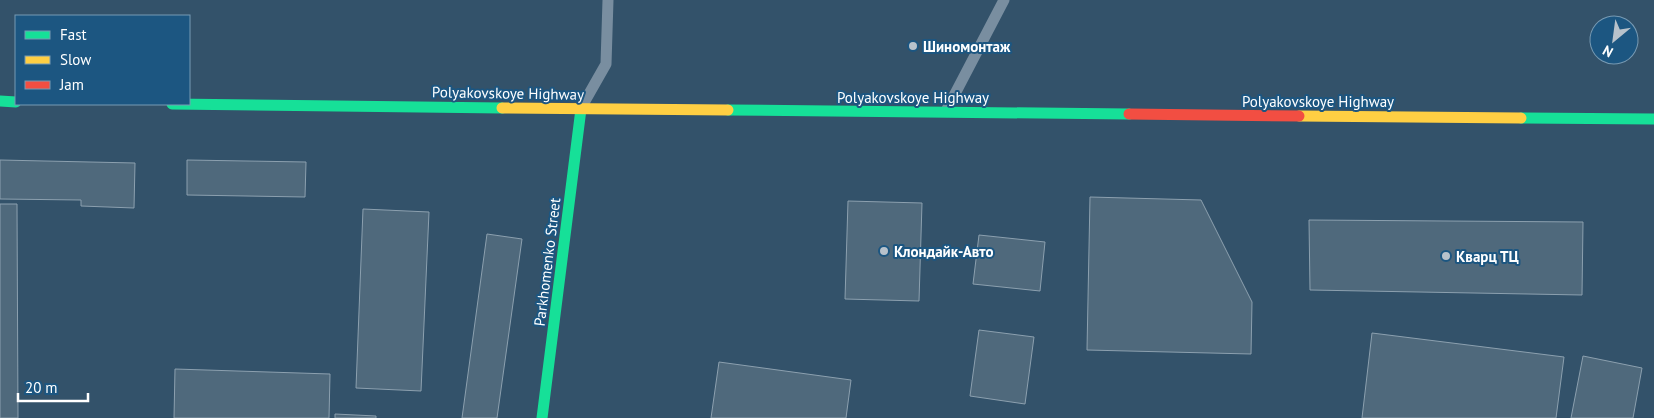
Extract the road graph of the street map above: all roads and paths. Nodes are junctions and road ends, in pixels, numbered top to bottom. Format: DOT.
graph roads {
  1 [pos="608,0"];
  2 [pos="1004,0"];
  3 [pos="0,101"];
  4 [pos="15,102"];
  5 [pos="190,104"];
  6 [pos="581,109"];
  7 [pos="945,113"];
  8 [pos="1654,118"];
  9 [pos="542,418"];
  1 -- 6 [label="lane"];
  2 -- 7 [label="lane"];
  3 -- 4 [label="main road"];
  5 -- 6 [label="main road, Polyakovskoye Highway"];
  6 -- 7 [label="main road, Polyakovskoye Highway"];
  6 -- 9 [label="main road, Parkhomenko Street"];
  7 -- 8 [label="main road, Polyakovskoye Highway"];
}
